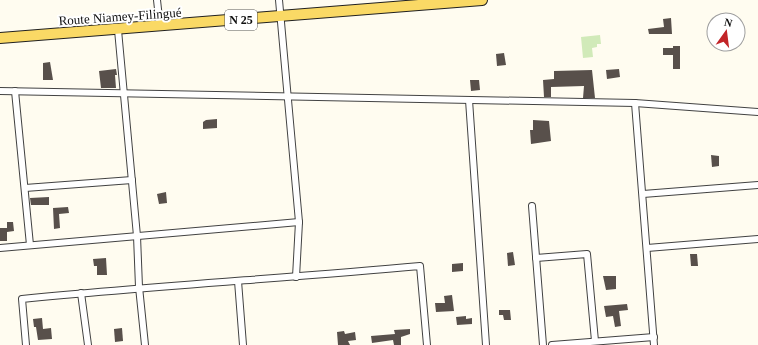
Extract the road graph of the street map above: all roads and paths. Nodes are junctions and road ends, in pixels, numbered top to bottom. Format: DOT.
graph roads {
  1 [pos="157,0"];
  2 [pos="279,0"];
  3 [pos="482,0"];
  4 [pos="456,1"];
  5 [pos="280,17"];
  6 [pos="160,27"];
  7 [pos="118,30"];
  8 [pos="0,38"];
  9 [pos="0,91"];
  10 [pos="15,91"];
  11 [pos="124,93"];
  12 [pos="289,96"];
  13 [pos="469,100"];
  14 [pos="635,103"];
  15 [pos="758,112"];
  16 [pos="132,180"];
  17 [pos="758,185"];
  18 [pos="25,188"];
  19 [pos="643,194"];
  20 [pos="532,206"];
  21 [pos="299,222"];
  22 [pos="137,236"];
  23 [pos="758,239"];
  24 [pos="30,245"];
  25 [pos="0,248"];
  26 [pos="647,248"];
  27 [pos="536,258"];
  28 [pos="296,278"];
  29 [pos="238,281"];
  30 [pos="139,288"];
  31 [pos="82,293"];
  32 [pos="654,337"];
  33 [pos="595,341"];
  34 [pos="26,345"];
  35 [pos="88,345"];
  36 [pos="145,345"];
  37 [pos="244,345"];
  38 [pos="427,345"];
  39 [pos="486,345"];
  40 [pos="543,345"];
  41 [pos="552,345"];
  42 [pos="654,345"];
  1 -- 6 [label="street"];
  2 -- 5 [label="street"];
  3 -- 4 [label="main road, Route Niamey-Filingué / N 25"];
  4 -- 5 [label="main road, Route Niamey-Filingué / N 25"];
  5 -- 6 [label="main road, Route Niamey-Filingué / N 25"];
  5 -- 12 [label="street"];
  6 -- 7 [label="main road, Route Niamey-Filingué / N 25"];
  7 -- 8 [label="main road, Route Niamey-Filingué / N 25"];
  7 -- 11 [label="street"];
  9 -- 10 [label="street"];
  10 -- 11 [label="street"];
  10 -- 18 [label="street"];
  11 -- 12 [label="street"];
  11 -- 16 [label="street"];
  12 -- 13 [label="street"];
  12 -- 21 [label="street"];
  13 -- 14 [label="street"];
  13 -- 39 [label="street"];
  14 -- 15 [label="street"];
  14 -- 19 [label="street"];
  16 -- 18 [label="street"];
  16 -- 22 [label="street"];
  17 -- 19 [label="street"];
  18 -- 24 [label="street"];
  19 -- 26 [label="street"];
  20 -- 27 [label="street"];
  21 -- 22 [label="street"];
  21 -- 28 [label="street"];
  22 -- 24 [label="street"];
  22 -- 30 [label="street"];
  23 -- 26 [label="street"];
  24 -- 25 [label="street"];
  26 -- 32 [label="street"];
  27 -- 33 [label="street"];
  27 -- 40 [label="street"];
  28 -- 29 [label="street"];
  28 -- 38 [label="street"];
  29 -- 30 [label="street"];
  29 -- 37 [label="street"];
  30 -- 31 [label="street"];
  30 -- 36 [label="street"];
  31 -- 34 [label="street"];
  31 -- 35 [label="street"];
  32 -- 33 [label="street"];
  32 -- 42 [label="street"];
  33 -- 41 [label="street"];
}
